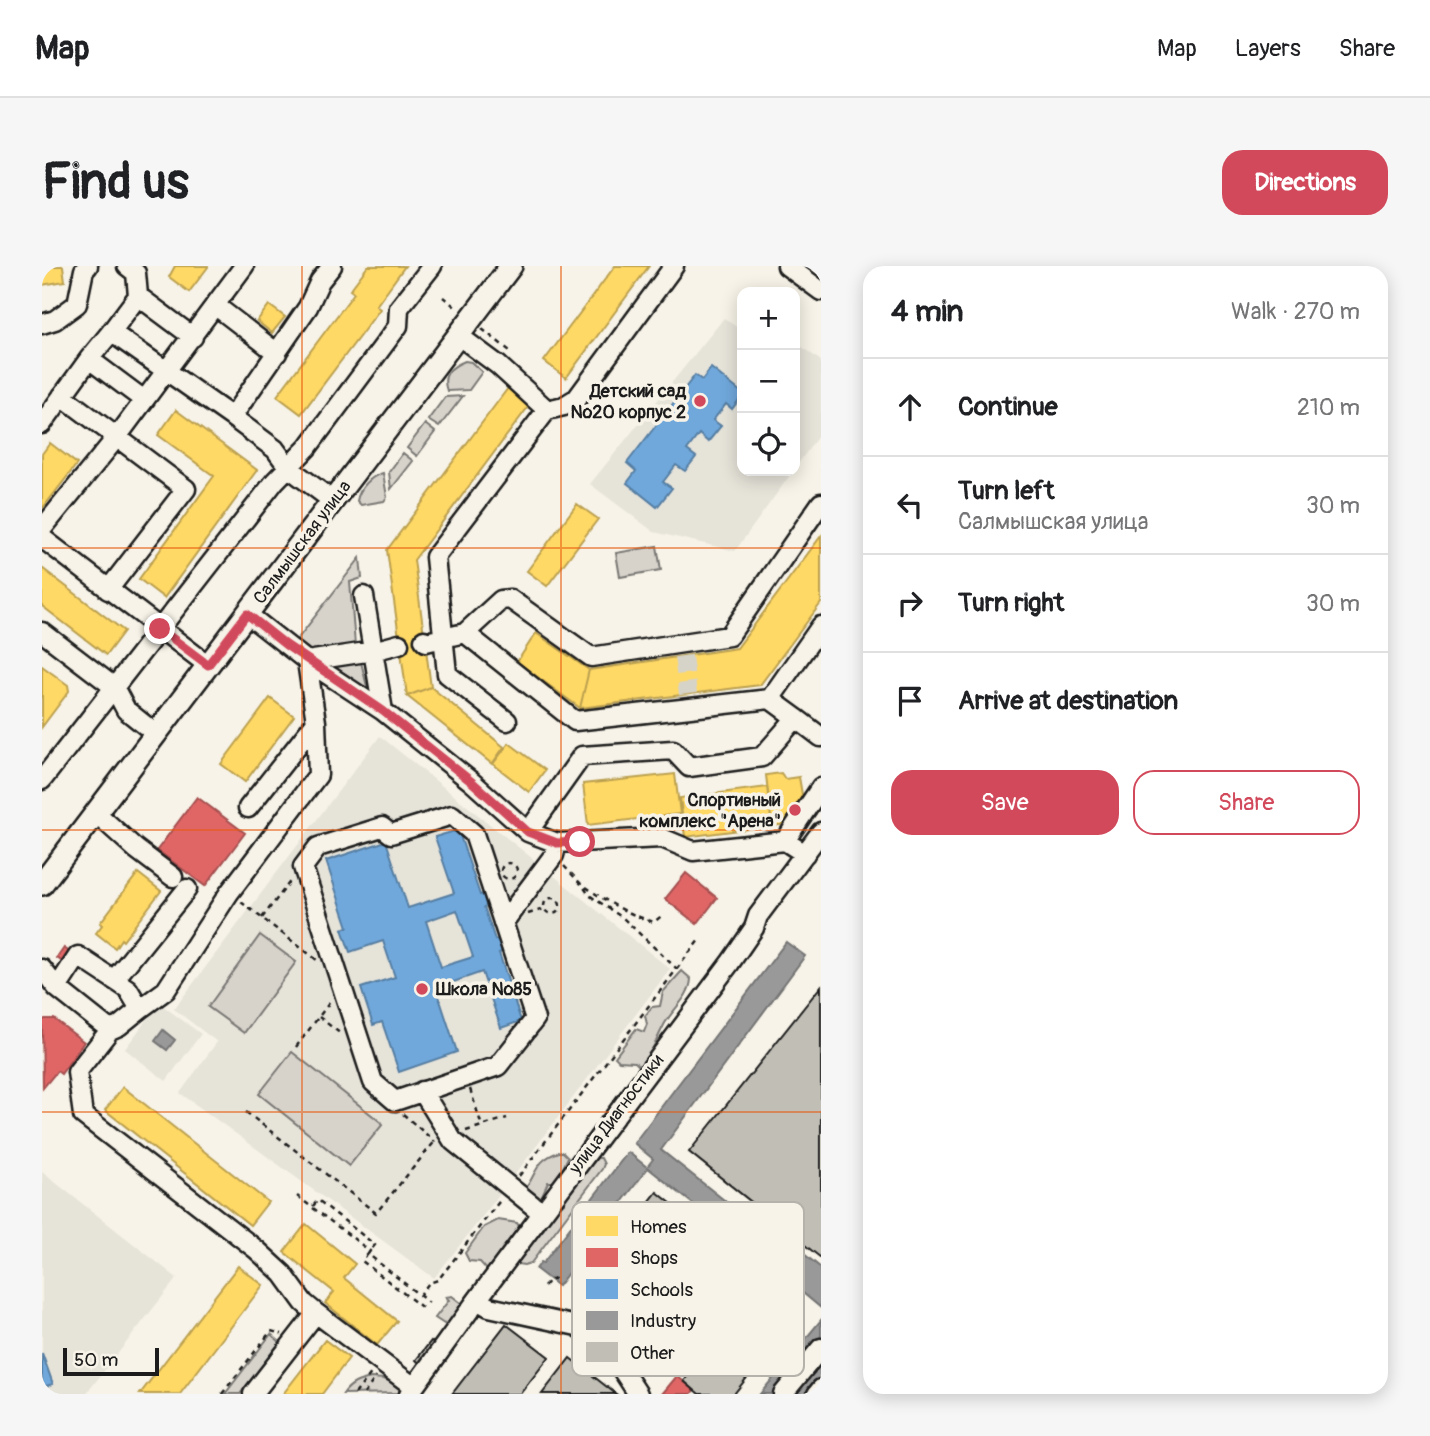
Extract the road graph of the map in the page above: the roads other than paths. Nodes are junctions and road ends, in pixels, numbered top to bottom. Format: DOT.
graph roads {
  1 [pos="88,266"];
  2 [pos="127,266"];
  3 [pos="244,266"];
  4 [pos="332,266"];
  5 [pos="432,266"];
  6 [pos="511,266"];
  7 [pos="674,266"];
  8 [pos="787,266"];
  9 [pos="821,291"];
  10 [pos="138,296"];
  11 [pos="215,306"];
  12 [pos="42,324"];
  13 [pos="111,332"];
  14 [pos="459,335"];
  15 [pos="193,337"];
  16 [pos="277,353"];
  17 [pos="89,359"];
  18 [pos="166,371"];
  19 [pos="62,396"];
  20 [pos="144,400"];
  21 [pos="547,410"];
  22 [pos="232,417"];
  23 [pos="42,424"];
  24 [pos="117,437"];
  25 [pos="289,468"];
  26 [pos="333,500"];
  27 [pos="821,503"];
  28 [pos="42,530"];
  29 [pos="42,538"];
  30 [pos="108,590"];
  31 [pos="365,596"];
  32 [pos="247,614"];
  33 [pos="821,626"];
  34 [pos="160,629"];
  35 [pos="42,632"];
  36 [pos="465,633"];
  37 [pos="424,640"];
  38 [pos="443,640"];
  39 [pos="399,644"];
  40 [pos="373,651"];
  41 [pos="307,661"];
  42 [pos="208,665"];
  43 [pos="114,687"];
  44 [pos="770,699"];
  45 [pos="383,711"];
  46 [pos="796,718"];
  47 [pos="507,721"];
  48 [pos="316,722"];
  49 [pos="156,734"];
  50 [pos="821,737"];
  51 [pos="42,780"];
  52 [pos="821,787"];
  53 [pos="248,808"];
  54 [pos="96,813"];
  55 [pos="528,832"];
  56 [pos="785,841"];
  57 [pos="815,845"];
  58 [pos="556,849"];
  59 [pos="42,884"];
  60 [pos="503,923"];
  61 [pos="42,969"];
  62 [pos="114,980"];
  63 [pos="57,988"];
  64 [pos="140,1009"];
  65 [pos="110,1030"];
  66 [pos="422,1091"];
  67 [pos="542,1213"];
  68 [pos="477,1300"];
  69 [pos="316,1313"];
  70 [pos="572,1325"];
  71 [pos="821,1348"];
  72 [pos="804,1369"];
  73 [pos="626,1376"];
  74 [pos="798,1376"];
  75 [pos="821,1389"];
  76 [pos="411,1390"];
  77 [pos="254,1394"];
  78 [pos="638,1394"];
  79 [pos="783,1394"];
  80 [pos="817,1394"];
  1 -- 12 [label="street"];
  2 -- 10 [label="street"];
  3 -- 11 [label="street"];
  4 -- 16 [label="street"];
  5 -- 25 [label="street"];
  6 -- 14 [label="main road, Салмышская улица"];
  7 -- 21 [label="street"];
  8 -- 9 [label="street"];
  10 -- 13 [label="street"];
  10 -- 15 [label="street"];
  11 -- 15 [label="street"];
  11 -- 16 [label="street"];
  13 -- 17 [label="street"];
  13 -- 18 [label="street"];
  14 -- 21 [label="street"];
  14 -- 26 [label="main road, Салмышская улица"];
  15 -- 18 [label="street"];
  16 -- 22 [label="street"];
  17 -- 19 [label="street"];
  17 -- 20 [label="street"];
  18 -- 20 [label="street"];
  18 -- 22 [label="street"];
  19 -- 23 [label="street"];
  19 -- 24 [label="street"];
  20 -- 24 [label="street"];
  21 -- 38 [label="street"];
  22 -- 25 [label="street"];
  24 -- 28 [label="street"];
  24 -- 30 [label="street"];
  25 -- 26 [label="street"];
  25 -- 34 [label="street"];
  26 -- 32 [label="main road, Салмышская улица"];
  27 -- 36 [label="street"];
  29 -- 30 [label="street"];
  30 -- 34 [label="street"];
  31 -- 40 [label="street"];
  32 -- 41 [label="street"];
  32 -- 42 [label="main road, Салмышская улица"];
  33 -- 44 [label="street"];
  34 -- 42 [label="street"];
  34 -- 43 [label="street"];
  35 -- 43 [label="street"];
  36 -- 38 [label="street"];
  36 -- 44 [label="street"];
  37 -- 38 [label="street"];
  38 -- 47 [label="street"];
  39 -- 40 [label="street"];
  40 -- 41 [label="street"];
  40 -- 45 [label="street"];
  41 -- 45 [label="street"];
  41 -- 48 [label="street"];
  42 -- 49 [label="main road, Салмышская улица"];
  43 -- 49 [label="street"];
  43 -- 51 [label="street"];
  44 -- 46 [label="street"];
  45 -- 55 [label="street"];
  46 -- 50 [label="street"];
  46 -- 55 [label="street"];
  48 -- 53 [label="street"];
  48 -- 64 [label="street"];
  49 -- 54 [label="main road, Салмышская улица"];
  52 -- 56 [label="street"];
  54 -- 59 [label="main road, Салмышская улица"];
  54 -- 62 [label="street"];
  55 -- 58 [label="street"];
  56 -- 57 [label="street"];
  56 -- 58 [label="street"];
  57 -- 67 [label="street, улица Диагностики"];
  58 -- 60 [label="street"];
  60 -- 66 [label="street"];
  60 -- 66 [label="street"];
  61 -- 63 [label="street"];
  62 -- 63 [label="street"];
  62 -- 64 [label="street"];
  63 -- 65 [label="street"];
  64 -- 65 [label="street"];
  65 -- 69 [label="street"];
  66 -- 67 [label="street"];
  67 -- 68 [label="street, улица Диагностики"];
  68 -- 70 [label="street"];
  68 -- 76 [label="street, улица Диагностики"];
  69 -- 76 [label="street"];
  69 -- 77 [label="street"];
  71 -- 72 [label="street"];
  73 -- 78 [label="street"];
  74 -- 79 [label="street"];
  75 -- 80 [label="street"];
}
